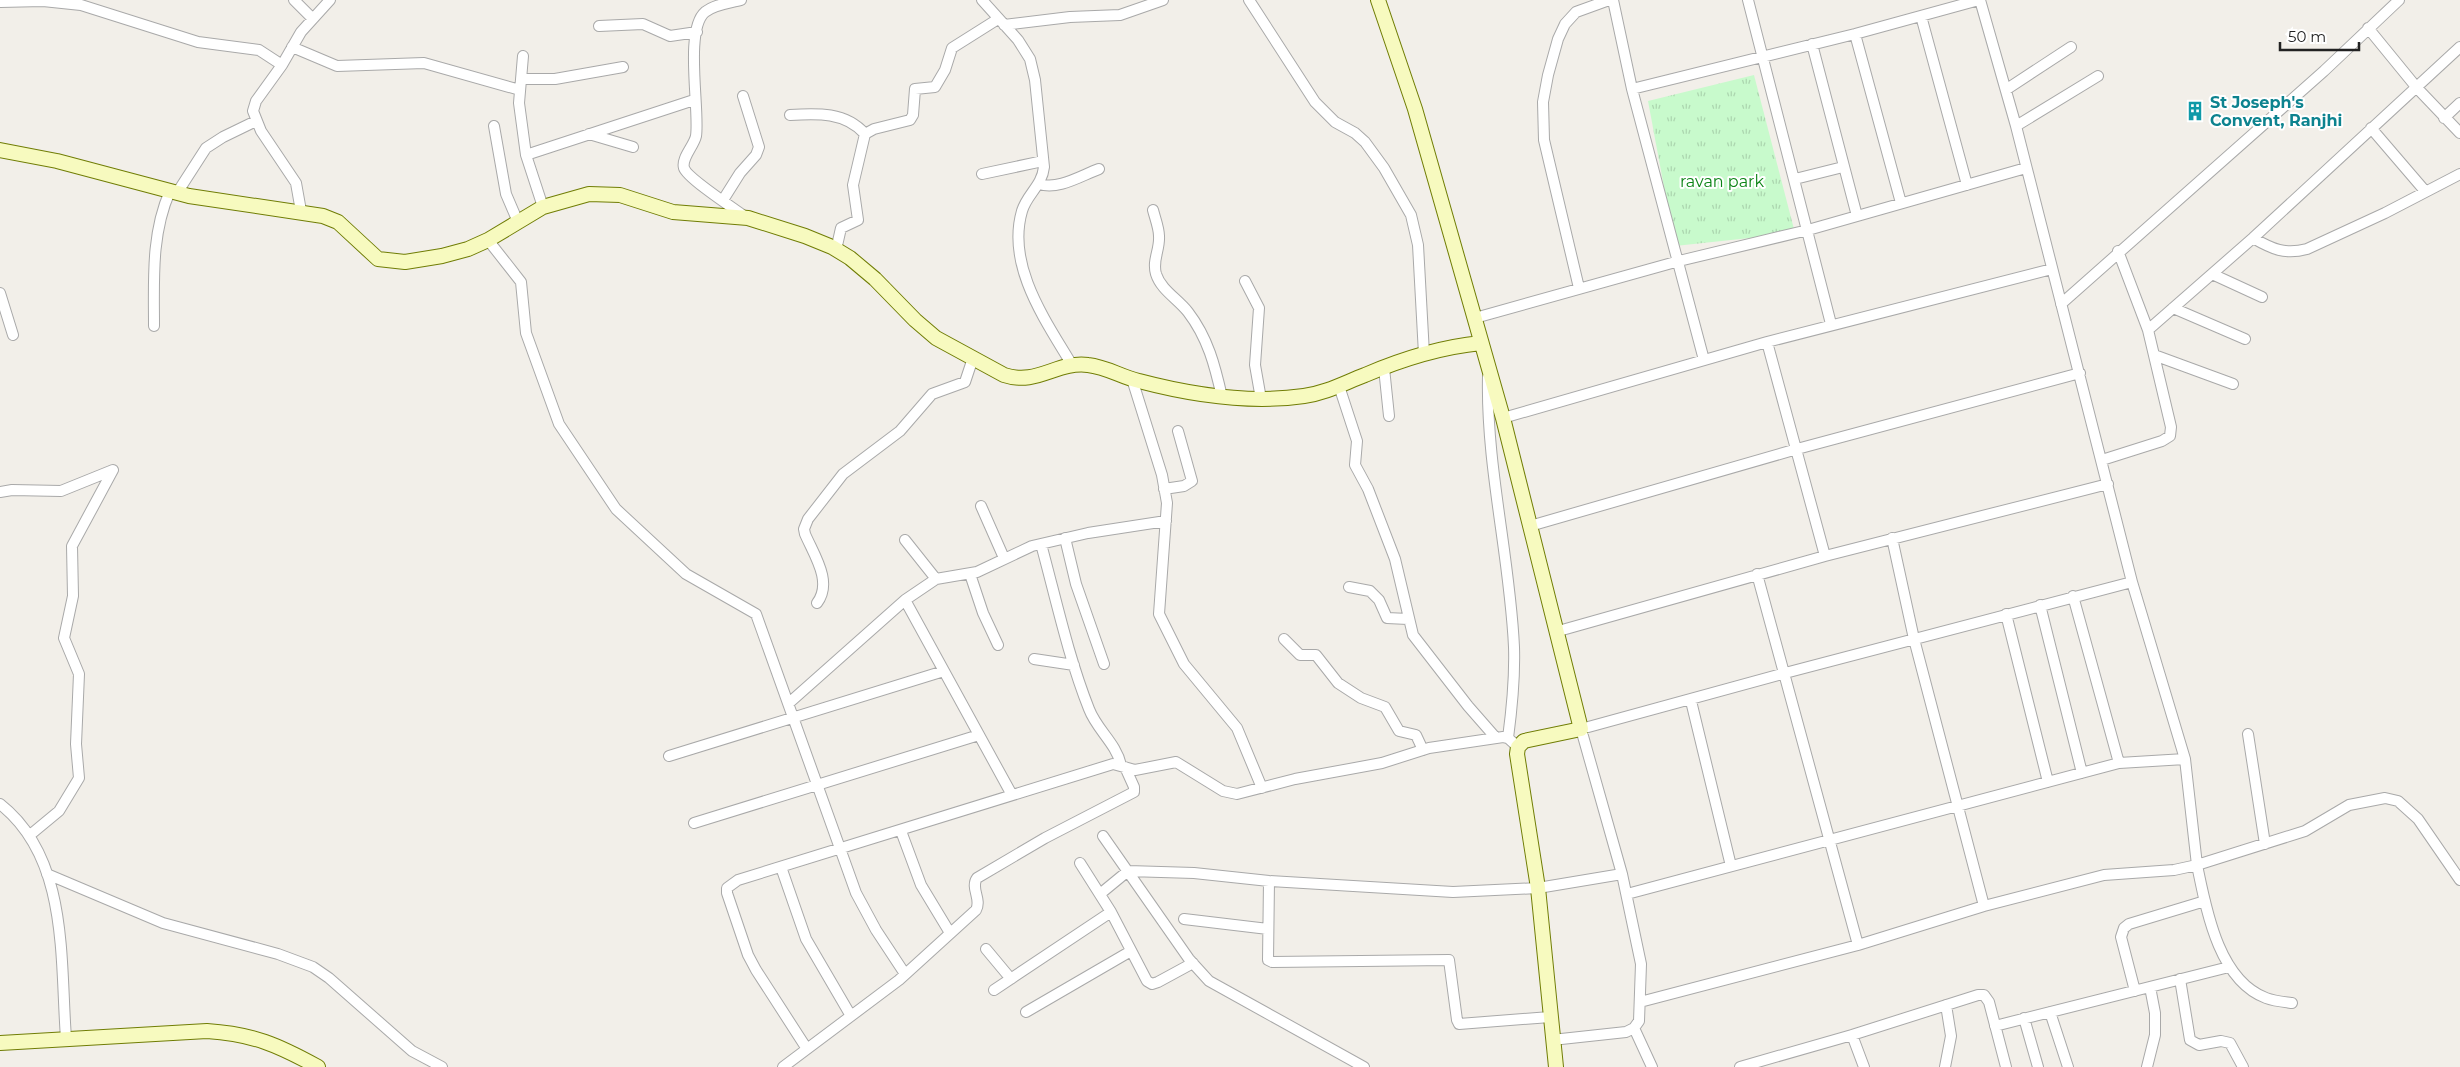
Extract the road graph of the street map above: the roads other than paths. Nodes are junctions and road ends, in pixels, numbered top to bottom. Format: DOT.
graph roads {
  1 [pos="99,0"];
  2 [pos="294,0"];
  3 [pos="330,0"];
  4 [pos="741,0"];
  5 [pos="982,0"];
  6 [pos="1163,0"];
  7 [pos="1249,0"];
  8 [pos="1378,0"];
  9 [pos="1608,0"];
  10 [pos="1613,0"];
  11 [pos="1748,0"];
  12 [pos="1980,0"];
  13 [pos="2399,0"];
  14 [pos="0,2"];
  15 [pos="727,2"];
  16 [pos="101,11"];
  17 [pos="1921,16"];
  18 [pos="312,18"];
  19 [pos="1001,22"];
  20 [pos="598,26"];
  21 [pos="2368,28"];
  22 [pos="697,32"];
  23 [pos="1855,34"];
  24 [pos="1812,44"];
  25 [pos="292,47"];
  26 [pos="2071,47"];
  27 [pos="2460,47"];
  28 [pos="1764,55"];
  29 [pos="523,56"];
  30 [pos="282,65"];
  31 [pos="623,67"];
  32 [pos="2098,76"];
  33 [pos="520,85"];
  34 [pos="2417,88"];
  35 [pos="1632,89"];
  36 [pos="2007,89"];
  37 [pos="743,96"];
  38 [pos="694,100"];
  39 [pos="2460,103"];
  40 [pos="790,115"];
  41 [pos="2444,118"];
  42 [pos="256,121"];
  43 [pos="494,126"];
  44 [pos="2016,126"];
  45 [pos="2372,128"];
  46 [pos="2460,133"];
  47 [pos="589,134"];
  48 [pos="865,134"];
  49 [pos="633,147"];
  50 [pos="0,150"];
  51 [pos="526,155"];
  52 [pos="1043,161"];
  53 [pos="1843,166"];
  54 [pos="2026,168"];
  55 [pos="1099,169"];
  56 [pos="982,174"];
  57 [pos="2460,174"];
  58 [pos="1794,179"];
  59 [pos="1039,184"];
  60 [pos="1967,185"];
  61 [pos="2424,191"];
  62 [pos="173,192"];
  63 [pos="723,200"];
  64 [pos="1901,203"];
  65 [pos="543,208"];
  66 [pos="1153,210"];
  67 [pos="301,211"];
  68 [pos="1857,216"];
  69 [pos="748,218"];
  70 [pos="518,222"];
  71 [pos="1808,230"];
  72 [pos="2253,238"];
  73 [pos="488,240"];
  74 [pos="836,250"];
  75 [pos="2118,251"];
  76 [pos="1680,261"];
  77 [pos="2052,268"];
  78 [pos="2212,274"];
  79 [pos="1245,281"];
  80 [pos="1579,288"];
  81 [pos="0,293"];
  82 [pos="2262,297"];
  83 [pos="2061,304"];
  84 [pos="2173,308"];
  85 [pos="1475,318"];
  86 [pos="1831,324"];
  87 [pos="154,326"];
  88 [pos="2148,330"];
  89 [pos="13,335"];
  90 [pos="2245,339"];
  91 [pos="1767,342"];
  92 [pos="1482,343"];
  93 [pos="1424,354"];
  94 [pos="2154,355"];
  95 [pos="973,358"];
  96 [pos="1704,360"];
  97 [pos="1072,365"];
  98 [pos="1384,368"];
  99 [pos="1488,368"];
  100 [pos="2080,373"];
  101 [pos="1132,380"];
  102 [pos="2232,384"];
  103 [pos="1339,386"];
  104 [pos="1222,397"];
  105 [pos="1261,399"];
  106 [pos="1389,416"];
  107 [pos="1503,418"];
  108 [pos="1178,431"];
  109 [pos="1797,449"];
  110 [pos="2102,460"];
  111 [pos="2108,484"];
  112 [pos="1164,490"];
  113 [pos="0,492"];
  114 [pos="981,506"];
  115 [pos="1166,521"];
  116 [pos="1530,526"];
  117 [pos="1065,538"];
  118 [pos="1892,538"];
  119 [pos="905,540"];
  120 [pos="1041,544"];
  121 [pos="1825,556"];
  122 [pos="1004,558"];
  123 [pos="970,574"];
  124 [pos="1758,574"];
  125 [pos="936,579"];
  126 [pos="2132,582"];
  127 [pos="1349,587"];
  128 [pos="2073,596"];
  129 [pos="906,600"];
  130 [pos="817,602"];
  131 [pos="2040,605"];
  132 [pos="2006,614"];
  133 [pos="1408,619"];
  134 [pos="1555,632"];
  135 [pos="1284,638"];
  136 [pos="1914,639"];
  137 [pos="998,645"];
  138 [pos="1034,658"];
  139 [pos="1104,664"];
  140 [pos="1074,665"];
  141 [pos="944,671"];
  142 [pos="1784,673"];
  143 [pos="1691,701"];
  144 [pos="789,703"];
  145 [pos="794,718"];
  146 [pos="1581,729"];
  147 [pos="2248,734"];
  148 [pos="980,735"];
  149 [pos="1496,738"];
  150 [pos="1513,742"];
  151 [pos="1422,750"];
  152 [pos="669,756"];
  153 [pos="2185,759"];
  154 [pos="2119,763"];
  155 [pos="1123,766"];
  156 [pos="2082,773"];
  157 [pos="2048,782"];
  158 [pos="816,785"];
  159 [pos="1262,788"];
  160 [pos="1012,795"];
  161 [pos="0,804"];
  162 [pos="1957,806"];
  163 [pos="694,823"];
  164 [pos="901,831"];
  165 [pos="30,835"];
  166 [pos="1103,836"];
  167 [pos="1829,840"];
  168 [pos="2265,844"];
  169 [pos="840,850"];
  170 [pos="1080,863"];
  171 [pos="2197,865"];
  172 [pos="1731,866"];
  173 [pos="782,868"];
  174 [pos="1128,871"];
  175 [pos="47,874"];
  176 [pos="1622,874"];
  177 [pos="2460,880"];
  178 [pos="1269,881"];
  179 [pos="1538,888"];
  180 [pos="1100,894"];
  181 [pos="1627,894"];
  182 [pos="2205,901"];
  183 [pos="1984,906"];
  184 [pos="1111,912"];
  185 [pos="1184,919"];
  186 [pos="1268,929"];
  187 [pos="950,933"];
  188 [pos="1858,945"];
  189 [pos="986,949"];
  190 [pos="1131,952"];
  191 [pos="1193,963"];
  192 [pos="2229,967"];
  193 [pos="904,974"];
  194 [pos="1011,979"];
  195 [pos="2180,979"];
  196 [pos="2150,987"];
  197 [pos="994,990"];
  198 [pos="2135,990"];
  199 [pos="1640,1002"];
  200 [pos="2292,1003"];
  201 [pos="1946,1005"];
  202 [pos="1026,1012"];
  203 [pos="2050,1012"];
  204 [pos="851,1016"];
  205 [pos="1550,1017"];
  206 [pos="2024,1018"];
  207 [pos="1995,1026"];
  208 [pos="1634,1028"];
  209 [pos="1852,1035"];
  210 [pos="66,1038"];
  211 [pos="1552,1040"];
  212 [pos="0,1043"];
  213 [pos="807,1050"];
  214 [pos="318,1067"];
  215 [pos="442,1067"];
  216 [pos="784,1067"];
  217 [pos="1364,1067"];
  218 [pos="1556,1067"];
  219 [pos="1652,1067"];
  220 [pos="1740,1067"];
  221 [pos="1864,1067"];
  222 [pos="1945,1067"];
  223 [pos="2006,1067"];
  224 [pos="2038,1067"];
  225 [pos="2068,1067"];
  226 [pos="2146,1067"];
  227 [pos="2243,1067"];
  1 -- 16 [label="street"];
  2 -- 18 [label="street"];
  3 -- 18 [label="street"];
  4 -- 15 [label="street"];
  5 -- 19 [label="street"];
  6 -- 19 [label="street"];
  7 -- 93 [label="street"];
  8 -- 85 [label="street"];
  9 -- 80 [label="street"];
  10 -- 35 [label="street"];
  11 -- 28 [label="street"];
  12 -- 17 [label="street"];
  12 -- 36 [label="street"];
  13 -- 21 [label="street"];
  14 -- 16 [label="street"];
  15 -- 22 [label="street"];
  16 -- 30 [label="street"];
  17 -- 23 [label="street"];
  17 -- 60 [label="street"];
  18 -- 25 [label="street"];
  19 -- 48 [label="street"];
  19 -- 52 [label="street"];
  20 -- 22 [label="street"];
  21 -- 34 [label="street"];
  21 -- 75 [label="street"];
  22 -- 38 [label="street"];
  23 -- 24 [label="street"];
  23 -- 64 [label="street"];
  24 -- 28 [label="street"];
  24 -- 53 [label="street"];
  25 -- 30 [label="street"];
  25 -- 33 [label="street"];
  26 -- 36 [label="street"];
  27 -- 34 [label="street"];
  28 -- 35 [label="street"];
  28 -- 58 [label="street"];
  29 -- 33 [label="street"];
  30 -- 42 [label="street"];
  31 -- 33 [label="street"];
  32 -- 44 [label="street"];
  33 -- 51 [label="street"];
  34 -- 41 [label="street"];
  34 -- 45 [label="street"];
  35 -- 76 [label="street"];
  36 -- 44 [label="street"];
  37 -- 63 [label="street"];
  38 -- 47 [label="street"];
  38 -- 63 [label="street"];
  39 -- 41 [label="street"];
  40 -- 48 [label="street"];
  41 -- 46 [label="street"];
  42 -- 62 [label="street"];
  42 -- 67 [label="street"];
  43 -- 70 [label="street"];
  44 -- 54 [label="street"];
  45 -- 61 [label="street"];
  45 -- 72 [label="street"];
  47 -- 49 [label="street"];
  47 -- 51 [label="street"];
  48 -- 74 [label="street"];
  50 -- 62 [label="street"];
  51 -- 65 [label="street"];
  52 -- 56 [label="street"];
  52 -- 59 [label="street"];
  53 -- 58 [label="street"];
  53 -- 68 [label="street"];
  54 -- 60 [label="street"];
  54 -- 77 [label="street"];
  55 -- 59 [label="street"];
  57 -- 61 [label="street"];
  58 -- 71 [label="street"];
  59 -- 97 [label="street"];
  60 -- 64 [label="street"];
  61 -- 72 [label="street"];
  62 -- 67 [label="street"];
  62 -- 87 [label="street"];
  63 -- 69 [label="street"];
  64 -- 68 [label="street"];
  65 -- 69 [label="street"];
  65 -- 70 [label="street"];
  66 -- 104 [label="street"];
  67 -- 73 [label="street"];
  68 -- 71 [label="street"];
  69 -- 74 [label="street"];
  70 -- 73 [label="street"];
  71 -- 76 [label="street"];
  71 -- 86 [label="street"];
  72 -- 78 [label="street"];
  73 -- 144 [label="street"];
  74 -- 95 [label="street"];
  75 -- 83 [label="street"];
  75 -- 88 [label="street"];
  76 -- 80 [label="street"];
  76 -- 96 [label="street"];
  77 -- 83 [label="street"];
  77 -- 86 [label="street"];
  78 -- 82 [label="street"];
  78 -- 84 [label="street"];
  79 -- 105 [label="street"];
  80 -- 85 [label="street"];
  81 -- 89 [label="street"];
  83 -- 100 [label="street"];
  84 -- 88 [label="street"];
  84 -- 90 [label="street"];
  85 -- 92 [label="street"];
  86 -- 91 [label="street"];
  88 -- 94 [label="street"];
  91 -- 96 [label="street"];
  91 -- 109 [label="street"];
  92 -- 93 [label="street"];
  92 -- 99 [label="street"];
  93 -- 98 [label="street"];
  94 -- 102 [label="street"];
  94 -- 110 [label="street"];
  95 -- 97 [label="street"];
  95 -- 130 [label="street"];
  96 -- 107 [label="street"];
  97 -- 101 [label="street"];
  98 -- 103 [label="street"];
  98 -- 106 [label="street"];
  99 -- 107 [label="street"];
  99 -- 150 [label="street"];
  100 -- 109 [label="street"];
  100 -- 110 [label="street"];
  101 -- 104 [label="street"];
  101 -- 112 [label="street"];
  103 -- 105 [label="street"];
  103 -- 133 [label="street"];
  104 -- 105 [label="street"];
  107 -- 116 [label="street"];
  108 -- 112 [label="street"];
  109 -- 116 [label="street"];
  109 -- 121 [label="street"];
  110 -- 111 [label="street"];
  111 -- 118 [label="street"];
  111 -- 126 [label="street"];
  112 -- 115 [label="street"];
  113 -- 165 [label="street"];
  114 -- 122 [label="street"];
  115 -- 117 [label="street"];
  115 -- 159 [label="street"];
  116 -- 134 [label="street"];
  117 -- 120 [label="street"];
  117 -- 139 [label="street"];
  118 -- 121 [label="street"];
  118 -- 136 [label="street"];
  119 -- 125 [label="street"];
  120 -- 122 [label="street"];
  120 -- 140 [label="street"];
  121 -- 124 [label="street"];
  122 -- 123 [label="street"];
  123 -- 125 [label="street"];
  123 -- 137 [label="street"];
  124 -- 134 [label="street"];
  124 -- 142 [label="street"];
  125 -- 129 [label="street"];
  126 -- 128 [label="street"];
  126 -- 153 [label="street"];
  127 -- 133 [label="street"];
  128 -- 131 [label="street"];
  128 -- 154 [label="street"];
  129 -- 141 [label="street"];
  129 -- 144 [label="street"];
  131 -- 132 [label="street"];
  131 -- 156 [label="street"];
  132 -- 136 [label="street"];
  132 -- 157 [label="street"];
  133 -- 149 [label="street"];
  134 -- 146 [label="street"];
  135 -- 151 [label="street"];
  136 -- 142 [label="street"];
  136 -- 162 [label="street"];
  138 -- 140 [label="street"];
  140 -- 155 [label="street"];
  141 -- 145 [label="street"];
  141 -- 148 [label="street"];
  142 -- 143 [label="street"];
  142 -- 167 [label="street"];
  143 -- 146 [label="street"];
  143 -- 172 [label="street"];
  144 -- 145 [label="street"];
  145 -- 152 [label="street"];
  145 -- 158 [label="street"];
  146 -- 150 [label="street"];
  146 -- 176 [label="street"];
  147 -- 168 [label="street"];
  148 -- 158 [label="street"];
  148 -- 160 [label="street"];
  149 -- 150 [label="street"];
  149 -- 151 [label="street"];
  150 -- 179 [label="street"];
  151 -- 159 [label="street"];
  153 -- 154 [label="street"];
  153 -- 171 [label="street"];
  154 -- 156 [label="street"];
  155 -- 159 [label="street"];
  155 -- 160 [label="street"];
  155 -- 187 [label="street"];
  156 -- 157 [label="street"];
  157 -- 162 [label="street"];
  158 -- 163 [label="street"];
  158 -- 169 [label="street"];
  160 -- 164 [label="street"];
  161 -- 165 [label="street"];
  162 -- 167 [label="street"];
  162 -- 183 [label="street"];
  164 -- 169 [label="street"];
  164 -- 187 [label="street"];
  165 -- 175 [label="street"];
  166 -- 174 [label="street"];
  167 -- 172 [label="street"];
  167 -- 188 [label="street"];
  168 -- 171 [label="street"];
  168 -- 177 [label="street"];
  169 -- 173 [label="street"];
  169 -- 193 [label="street"];
  170 -- 180 [label="street"];
  171 -- 182 [label="street"];
  171 -- 183 [label="street"];
  172 -- 181 [label="street"];
  173 -- 204 [label="street"];
  173 -- 213 [label="street"];
  174 -- 178 [label="street"];
  174 -- 180 [label="street"];
  174 -- 191 [label="street"];
  175 -- 210 [label="street"];
  175 -- 215 [label="street"];
  176 -- 179 [label="street"];
  176 -- 181 [label="street"];
  178 -- 179 [label="street"];
  178 -- 186 [label="street"];
  179 -- 205 [label="street"];
  180 -- 184 [label="street"];
  181 -- 199 [label="street"];
  182 -- 192 [label="street"];
  182 -- 198 [label="street"];
  183 -- 188 [label="street"];
  184 -- 190 [label="street"];
  184 -- 194 [label="street"];
  185 -- 186 [label="street"];
  186 -- 205 [label="street"];
  187 -- 193 [label="street"];
  188 -- 199 [label="street"];
  189 -- 194 [label="street"];
  190 -- 191 [label="street"];
  190 -- 202 [label="street"];
  191 -- 217 [label="street"];
  192 -- 195 [label="street"];
  192 -- 200 [label="street"];
  193 -- 204 [label="street"];
  194 -- 197 [label="street"];
  195 -- 196 [label="street"];
  195 -- 227 [label="street"];
  196 -- 198 [label="street"];
  196 -- 226 [label="street"];
  198 -- 203 [label="street"];
  199 -- 208 [label="street"];
  201 -- 207 [label="street"];
  201 -- 209 [label="street"];
  201 -- 222 [label="street"];
  203 -- 206 [label="street"];
  203 -- 225 [label="street"];
  204 -- 213 [label="street"];
  205 -- 211 [label="street"];
  206 -- 207 [label="street"];
  206 -- 224 [label="street"];
  207 -- 223 [label="street"];
  208 -- 211 [label="street"];
  208 -- 219 [label="street"];
  209 -- 220 [label="street"];
  209 -- 221 [label="street"];
  210 -- 212 [label="street"];
  210 -- 214 [label="street"];
  211 -- 218 [label="street"];
  213 -- 216 [label="street"];
}
